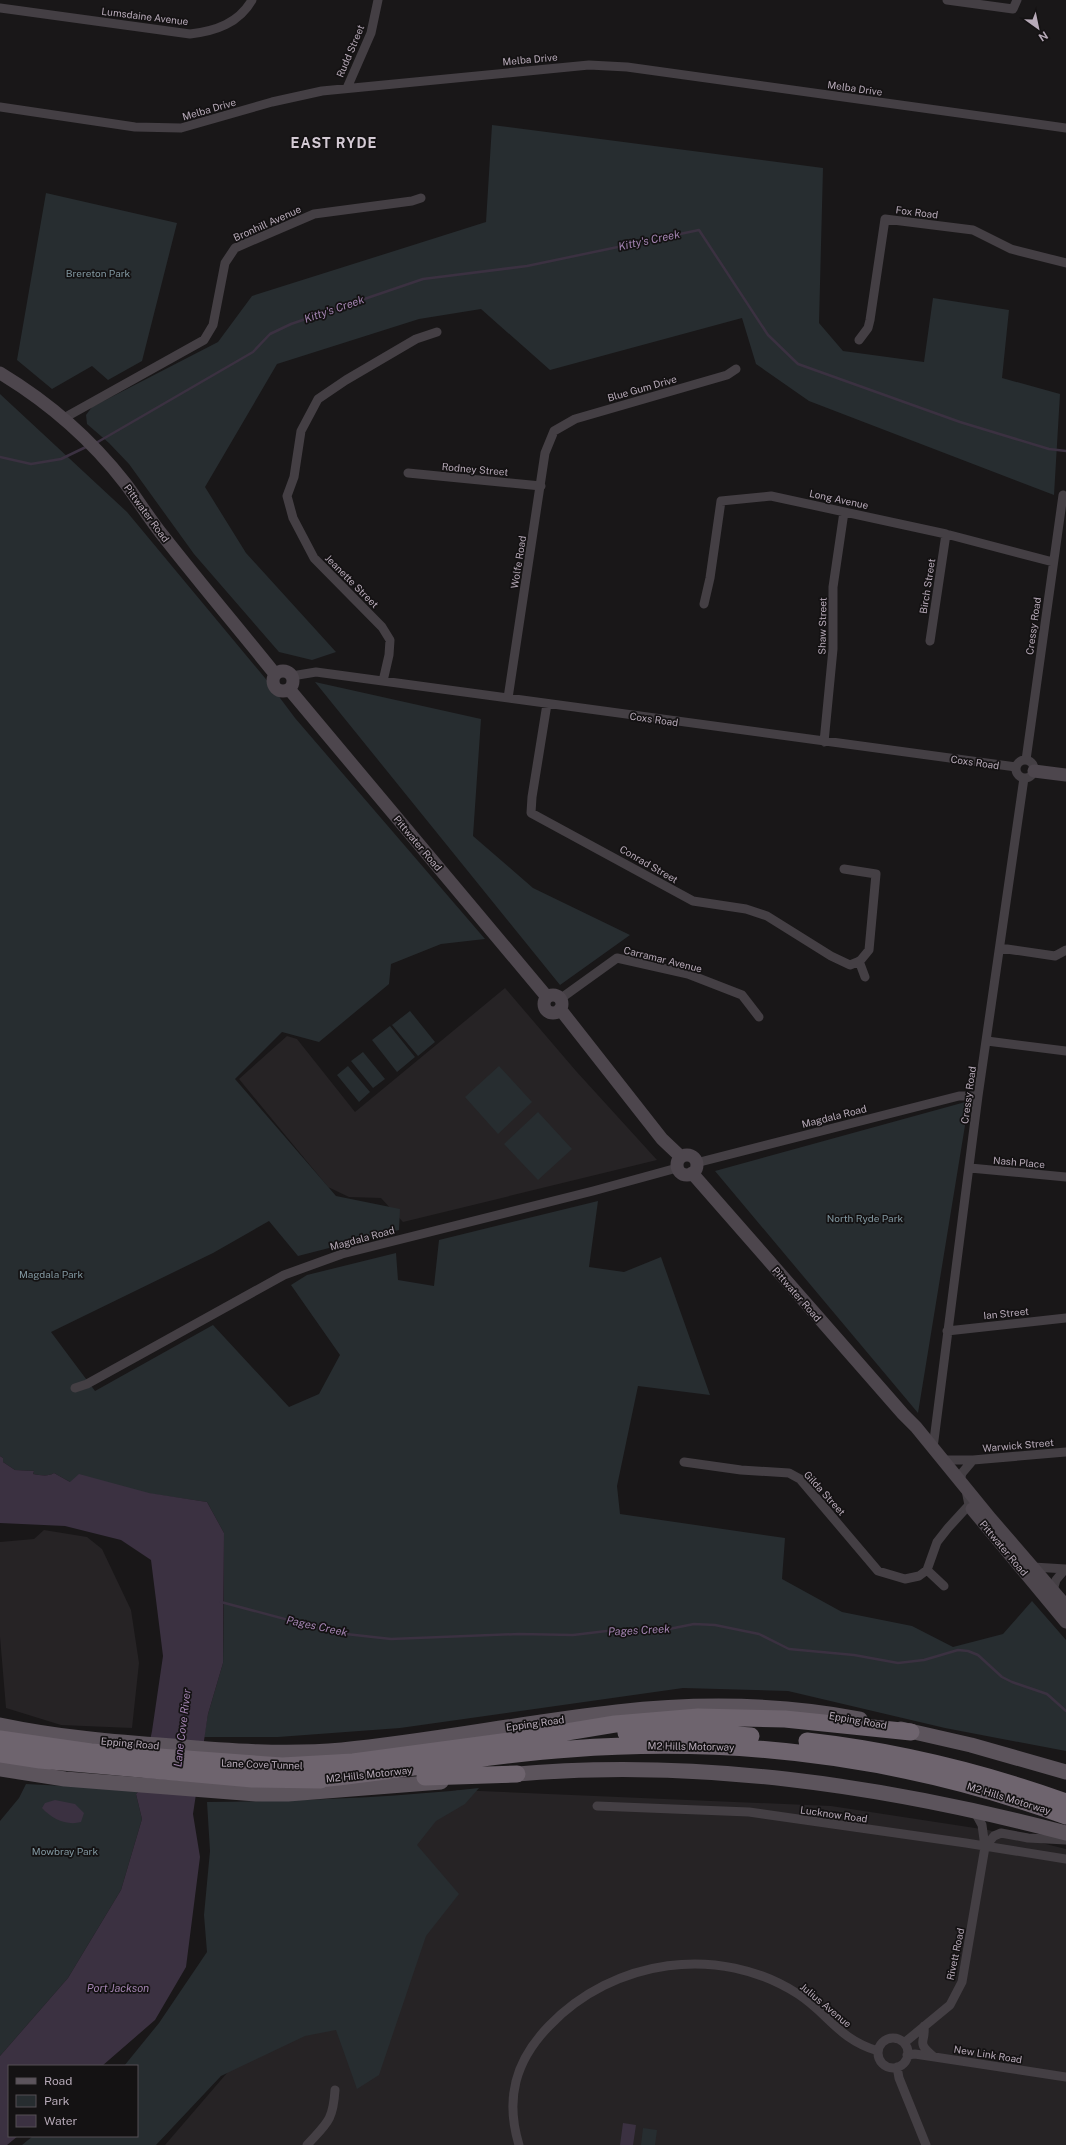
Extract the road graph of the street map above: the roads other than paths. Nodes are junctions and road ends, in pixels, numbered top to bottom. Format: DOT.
graph roads {
  1 [pos="252,0"];
  2 [pos="378,0"];
  3 [pos="946,0"];
  4 [pos="1017,0"];
  5 [pos="0,8"];
  6 [pos="347,88"];
  7 [pos="0,108"];
  8 [pos="1066,128"];
  9 [pos="421,198"];
  10 [pos="1066,263"];
  11 [pos="437,332"];
  12 [pos="859,340"];
  13 [pos="736,369"];
  14 [pos="0,373"];
  15 [pos="64,418"];
  16 [pos="554,431"];
  17 [pos="408,473"];
  18 [pos="541,486"];
  19 [pos="1062,495"];
  20 [pos="844,512"];
  21 [pos="946,534"];
  22 [pos="1053,562"];
  23 [pos="704,604"];
  24 [pos="930,641"];
  25 [pos="275,674"];
  26 [pos="292,676"];
  27 [pos="383,681"];
  28 [pos="289,689"];
  29 [pos="508,698"];
  30 [pos="547,704"];
  31 [pos="824,742"];
  32 [pos="1026,760"];
  33 [pos="1016,767"];
  34 [pos="1029,775"];
  35 [pos="1066,775"];
  36 [pos="844,869"];
  37 [pos="1000,948"];
  38 [pos="1066,950"];
  39 [pos="859,961"];
  40 [pos="865,977"];
  41 [pos="556,1002"];
  42 [pos="759,1017"];
  43 [pos="987,1041"];
  44 [pos="1066,1051"];
  45 [pos="978,1096"];
  46 [pos="679,1162"];
  47 [pos="694,1168"];
  48 [pos="970,1168"];
  49 [pos="1066,1177"];
  50 [pos="1066,1318"];
  51 [pos="947,1331"];
  52 [pos="75,1388"];
  53 [pos="902,1414"];
  54 [pos="936,1414"];
  55 [pos="916,1427"];
  56 [pos="933,1448"];
  57 [pos="1066,1452"];
  58 [pos="943,1460"];
  59 [pos="973,1460"];
  60 [pos="684,1462"];
  61 [pos="963,1484"];
  62 [pos="969,1505"];
  63 [pos="991,1519"];
  64 [pos="1033,1567"];
  65 [pos="1066,1569"];
  66 [pos="927,1570"];
  67 [pos="944,1586"];
  68 [pos="1052,1590"];
  69 [pos="1066,1606"];
  70 [pos="1066,1622"];
  71 [pos="0,1725"];
  72 [pos="911,1732"];
  73 [pos="0,1739"];
  74 [pos="524,1739"];
  75 [pos="0,1754"];
  76 [pos="122,1755"];
  77 [pos="221,1763"];
  78 [pos="0,1769"];
  79 [pos="1065,1772"];
  80 [pos="22,1774"];
  81 [pos="517,1774"];
  82 [pos="0,1775"];
  83 [pos="309,1780"];
  84 [pos="1066,1802"];
  85 [pos="597,1806"];
  86 [pos="975,1812"];
  87 [pos="1066,1816"];
  88 [pos="1066,1833"];
  89 [pos="1066,1840"];
  90 [pos="985,1847"];
  91 [pos="1066,1859"];
  92 [pos="924,2026"];
  93 [pos="904,2043"];
  94 [pos="878,2051"];
  95 [pos="907,2055"];
  96 [pos="935,2057"];
  97 [pos="897,2067"];
  98 [pos="1066,2077"];
  99 [pos="335,2090"];
  100 [pos="307,2145"];
  101 [pos="519,2145"];
  102 [pos="926,2145"];
  1 -- 5 [label="street, Lumsdaine Avenue"];
  2 -- 6 [label="street, Rudd Street"];
  3 -- 4 [label="street"];
  6 -- 7 [label="street, Melba Drive"];
  6 -- 8 [label="street, Melba Drive"];
  9 -- 15 [label="street, Bronhill Avenue"];
  10 -- 12 [label="street, Fox Road"];
  11 -- 27 [label="street, Jeanette Street"];
  13 -- 16 [label="street, Blue Gum Drive"];
  14 -- 15 [label="main road, Pittwater Road"];
  15 -- 25 [label="main road, Pittwater Road"];
  16 -- 18 [label="street, Wolfe Road"];
  17 -- 18 [label="street, Rodney Street"];
  18 -- 29 [label="street, Wolfe Road"];
  19 -- 22 [label="street, Cressy Road"];
  20 -- 21 [label="street, Long Avenue"];
  20 -- 23 [label="street, Long Avenue"];
  20 -- 31 [label="street, Shaw Street"];
  21 -- 22 [label="street, Long Avenue"];
  21 -- 24 [label="street, Birch Street"];
  22 -- 32 [label="street, Cressy Road"];
  25 -- 26 [label="main road"];
  25 -- 28 [label="main road"];
  26 -- 27 [label="street, Coxs Road"];
  26 -- 28 [label="main road"];
  27 -- 29 [label="street, Coxs Road"];
  28 -- 41 [label="main road, Pittwater Road"];
  29 -- 30 [label="street, Coxs Road"];
  30 -- 31 [label="street, Coxs Road"];
  30 -- 39 [label="street, Conrad Street"];
  31 -- 33 [label="street, Coxs Road"];
  32 -- 33 [label="street"];
  32 -- 34 [label="street"];
  33 -- 34 [label="street"];
  34 -- 35 [label="main road"];
  34 -- 37 [label="street, Cressy Road"];
  36 -- 39 [label="street"];
  37 -- 38 [label="street"];
  37 -- 43 [label="street, Cressy Road"];
  39 -- 40 [label="street"];
  41 -- 42 [label="street, Carramar Avenue"];
  41 -- 46 [label="main road, Pittwater Road"];
  43 -- 44 [label="street"];
  43 -- 45 [label="street, Cressy Road"];
  45 -- 47 [label="street, Magdala Road"];
  45 -- 48 [label="street, Cressy Road"];
  46 -- 47 [label="main road"];
  46 -- 47 [label="main road"];
  46 -- 52 [label="street, Magdala Road"];
  47 -- 53 [label="main road, Pittwater Road"];
  48 -- 49 [label="street, Nash Place"];
  48 -- 51 [label="street, Cressy Road"];
  50 -- 51 [label="street, Ian Street"];
  51 -- 54 [label="street, Cressy Road"];
  53 -- 55 [label="main road, Pittwater Road"];
  53 -- 62 [label="main road, Pittwater Road"];
  54 -- 55 [label="street"];
  54 -- 56 [label="street, Cressy Road"];
  55 -- 56 [label="main road, Pittwater Road"];
  56 -- 58 [label="main road, Pittwater Road"];
  57 -- 59 [label="street, Warwick Street"];
  58 -- 59 [label="street, Warwick Street"];
  58 -- 61 [label="main road, Pittwater Road"];
  59 -- 61 [label="street, Warwick Street"];
  60 -- 66 [label="street, Gilda Street"];
  61 -- 62 [label="street"];
  61 -- 63 [label="main road, Pittwater Road"];
  62 -- 63 [label="street"];
  62 -- 66 [label="street"];
  62 -- 70 [label="main road, Pittwater Road"];
  63 -- 64 [label="main road, Pittwater Road"];
  64 -- 65 [label="street"];
  64 -- 68 [label="main road, Pittwater Road"];
  65 -- 68 [label="street"];
  66 -- 67 [label="street"];
  68 -- 69 [label="main road, Pittwater Road"];
  71 -- 76 [label="main road, Epping Road"];
  72 -- 74 [label="highway"];
  72 -- 77 [label="main road, Epping Road"];
  72 -- 79 [label="main road, Epping Road"];
  73 -- 76 [label="highway, Lane Cove Tunnel"];
  74 -- 77 [label="highway, Lane Cove Tunnel"];
  74 -- 84 [label="highway, M2 Hills Motorway"];
  75 -- 76 [label="highway, Lane Cove Tunnel"];
  76 -- 77 [label="highway, Lane Cove Tunnel"];
  77 -- 83 [label="highway, Lane Cove Tunnel"];
  78 -- 80 [label="main road"];
  80 -- 81 [label="main road"];
  80 -- 82 [label="main road"];
  81 -- 83 [label="highway"];
  81 -- 86 [label="main road"];
  83 -- 87 [label="highway, M2 Hills Motorway"];
  85 -- 90 [label="street, Lucknow Road"];
  86 -- 88 [label="main road"];
  86 -- 90 [label="street, Rivett Road"];
  89 -- 90 [label="street"];
  90 -- 91 [label="street, Lucknow Road"];
  90 -- 92 [label="street, Rivett Road"];
  92 -- 93 [label="street, Rivett Road"];
  92 -- 96 [label="street"];
  93 -- 94 [label="street"];
  93 -- 95 [label="street"];
  94 -- 97 [label="street"];
  94 -- 101 [label="street, Julius Avenue"];
  95 -- 96 [label="street, New Link Road"];
  95 -- 97 [label="street"];
  96 -- 98 [label="street, New Link Road"];
  97 -- 102 [label="street"];
  99 -- 100 [label="street"];
}
